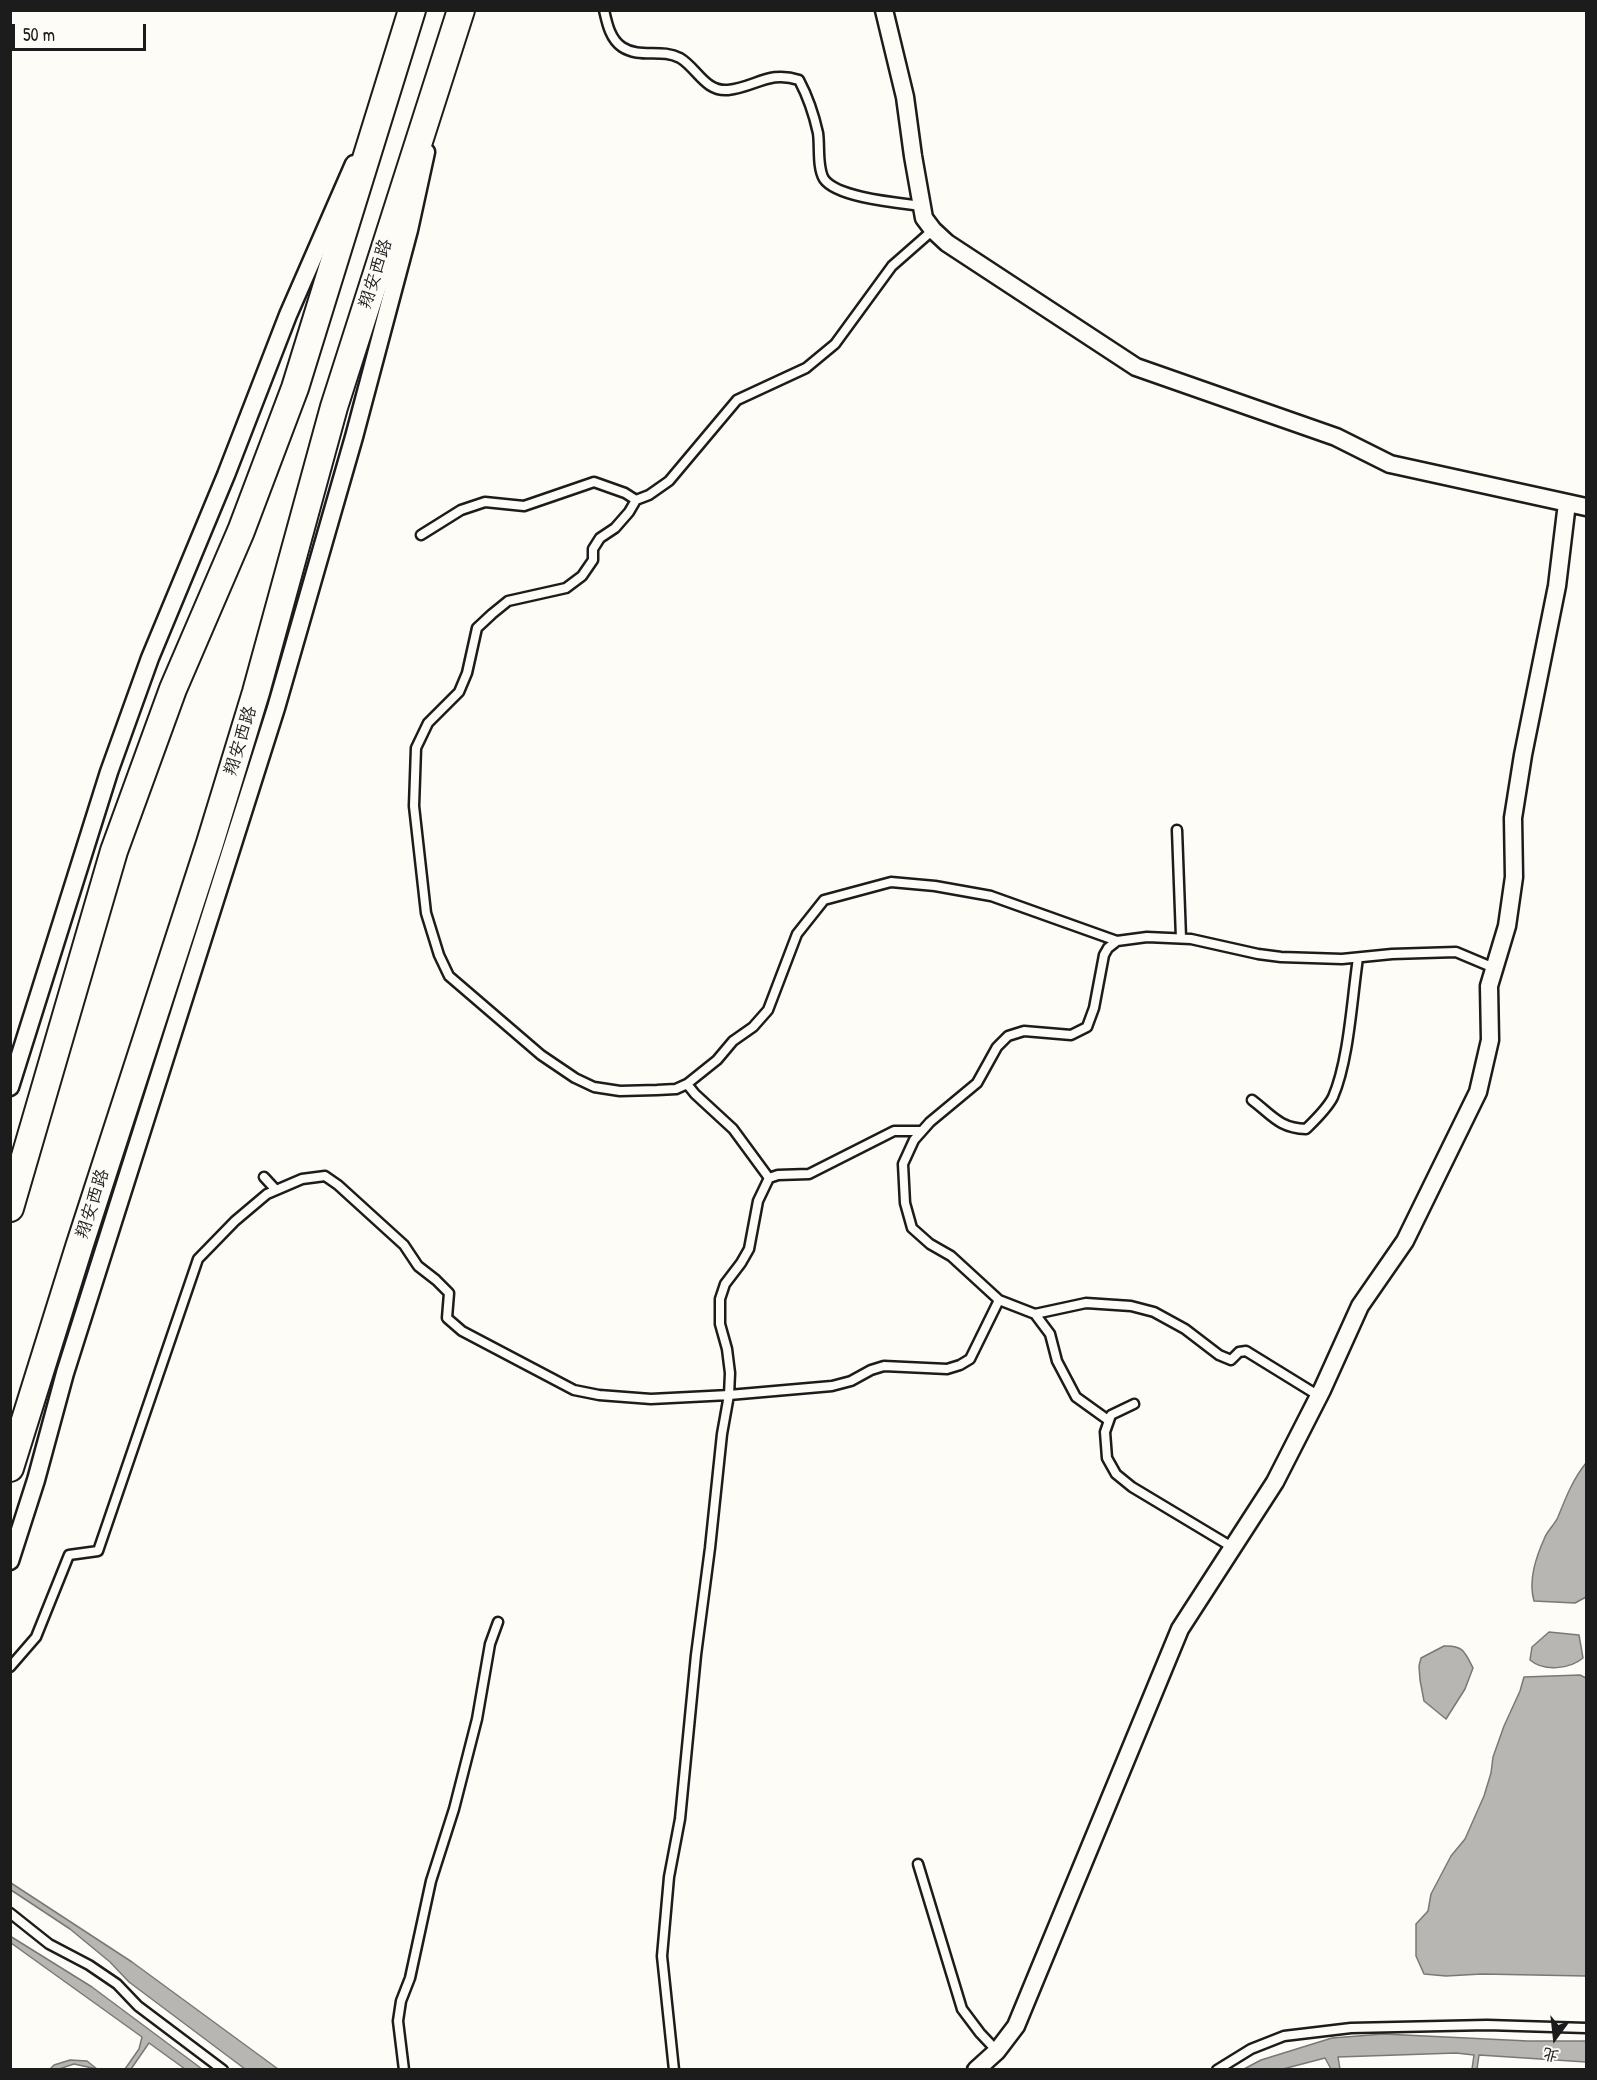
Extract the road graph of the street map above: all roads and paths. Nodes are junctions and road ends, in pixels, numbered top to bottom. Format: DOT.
graph roads {
  1 [pos="412,10"];
  2 [pos="461,10"];
  3 [pos="604,10"];
  4 [pos="884,10"];
  5 [pos="444,63"];
  6 [pos="393,72"];
  7 [pos="922,206"];
  8 [pos="933,230"];
  9 [pos="636,500"];
  10 [pos="1567,503"];
  11 [pos="1587,507"];
  12 [pos="421,535"];
  13 [pos="1177,830"];
  14 [pos="1181,938"];
  15 [pos="1117,941"];
  16 [pos="1358,958"];
  17 [pos="1494,968"];
  18 [pos="687,1084"];
  19 [pos="10,1087"];
  20 [pos="1252,1100"];
  21 [pos="921,1131"];
  22 [pos="264,1177"];
  23 [pos="769,1178"];
  24 [pos="276,1190"];
  25 [pos="10,1208"];
  26 [pos="999,1299"];
  27 [pos="1035,1314"];
  28 [pos="729,1395"];
  29 [pos="1319,1396"];
  30 [pos="1134,1404"];
  31 [pos="1108,1420"];
  32 [pos="10,1468"];
  33 [pos="1232,1547"];
  34 [pos="10,1561"];
  35 [pos="498,1622"];
  36 [pos="10,1667"];
  37 [pos="918,1864"];
  38 [pos="10,1913"];
  39 [pos="1587,2028"];
  40 [pos="998,2051"];
  41 [pos="223,2070"];
  42 [pos="404,2070"];
  43 [pos="674,2070"];
  44 [pos="976,2070"];
  45 [pos="1217,2070"];
  1 -- 6 [label="main road"];
  2 -- 5 [label="main road, 翔安西路"];
  3 -- 7 [label="lane"];
  4 -- 7 [label="street"];
  5 -- 32 [label="main road, 翔安西路"];
  5 -- 34 [label="street"];
  6 -- 19 [label="street"];
  6 -- 25 [label="main road"];
  7 -- 8 [label="street"];
  8 -- 9 [label="lane"];
  8 -- 10 [label="street"];
  9 -- 12 [label="lane"];
  9 -- 18 [label="lane"];
  10 -- 11 [label="street"];
  10 -- 17 [label="street"];
  13 -- 14 [label="lane"];
  14 -- 15 [label="lane"];
  14 -- 16 [label="lane"];
  15 -- 18 [label="lane"];
  15 -- 21 [label="lane"];
  16 -- 17 [label="lane"];
  16 -- 20 [label="lane"];
  17 -- 29 [label="street"];
  18 -- 23 [label="lane"];
  21 -- 23 [label="lane"];
  21 -- 26 [label="lane"];
  22 -- 24 [label="lane"];
  23 -- 28 [label="lane"];
  24 -- 28 [label="lane"];
  24 -- 36 [label="lane"];
  26 -- 27 [label="lane"];
  26 -- 28 [label="lane"];
  27 -- 29 [label="lane"];
  27 -- 31 [label="lane"];
  28 -- 43 [label="lane"];
  29 -- 33 [label="street"];
  30 -- 31 [label="lane"];
  31 -- 33 [label="lane"];
  33 -- 40 [label="street"];
  35 -- 42 [label="lane"];
  37 -- 40 [label="lane"];
  38 -- 41 [label="lane"];
  39 -- 45 [label="lane"];
  40 -- 44 [label="street"];
}
